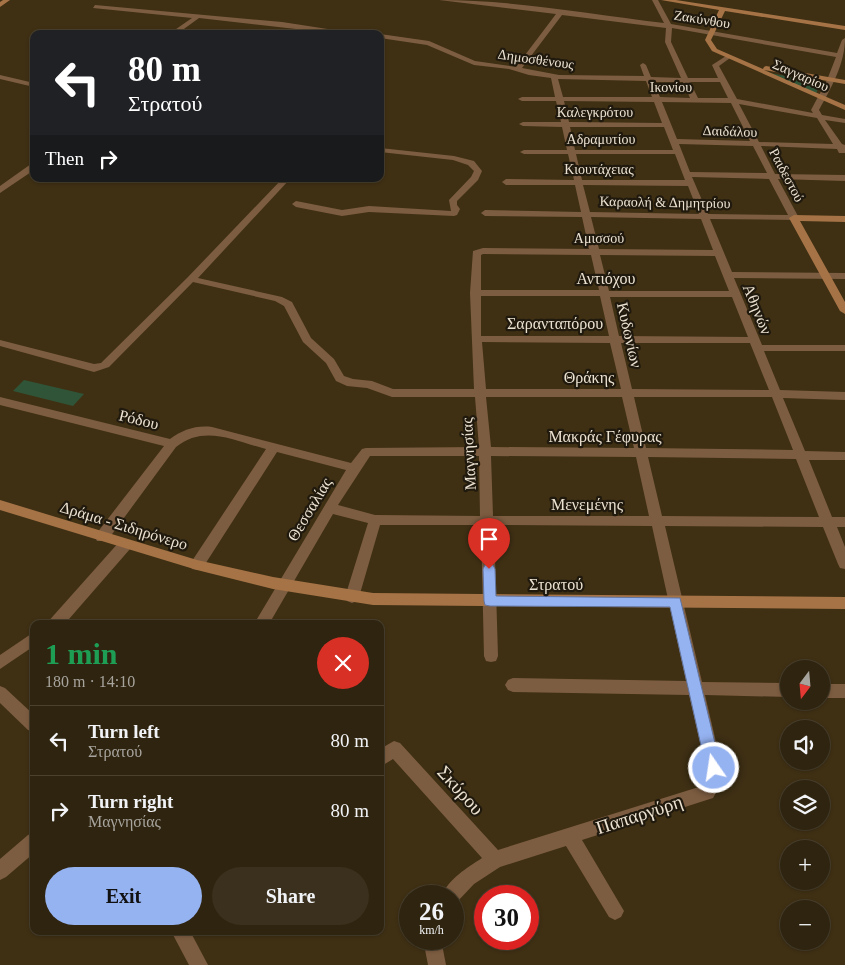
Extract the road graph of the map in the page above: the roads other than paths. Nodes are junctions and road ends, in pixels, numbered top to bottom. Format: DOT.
graph roads {
  1 [pos="7,0"];
  2 [pos="442,0"];
  3 [pos="655,0"];
  4 [pos="664,0"];
  5 [pos="0,5"];
  6 [pos="94,7"];
  7 [pos="723,9"];
  8 [pos="560,13"];
  9 [pos="197,17"];
  10 [pos="669,26"];
  11 [pos="845,28"];
  12 [pos="178,30"];
  13 [pos="315,30"];
  14 [pos="711,33"];
  15 [pos="384,37"];
  16 [pos="845,40"];
  17 [pos="839,55"];
  18 [pos="728,58"];
  19 [pos="643,65"];
  20 [pos="746,65"];
  21 [pos="518,69"];
  22 [pos="554,76"];
  23 [pos="0,77"];
  24 [pos="649,79"];
  25 [pos="685,80"];
  26 [pos="723,80"];
  27 [pos="831,80"];
  28 [pos="845,82"];
  29 [pos="30,84"];
  30 [pos="823,98"];
  31 [pos="522,99"];
  32 [pos="558,99"];
  33 [pos="657,100"];
  34 [pos="695,100"];
  35 [pos="733,101"];
  36 [pos="845,108"];
  37 [pos="819,116"];
  38 [pos="845,121"];
  39 [pos="523,124"];
  40 [pos="564,124"];
  41 [pos="667,124"];
  42 [pos="674,141"];
  43 [pos="756,144"];
  44 [pos="842,147"];
  45 [pos="384,150"];
  46 [pos="524,152"];
  47 [pos="570,152"];
  48 [pos="678,152"];
  49 [pos="845,156"];
  50 [pos="30,169"];
  51 [pos="773,176"];
  52 [pos="689,178"];
  53 [pos="845,178"];
  54 [pos="283,182"];
  55 [pos="506,182"];
  56 [pos="578,182"];
  57 [pos="0,190"];
  58 [pos="296,204"];
  59 [pos="485,213"];
  60 [pos="585,214"];
  61 [pos="704,216"];
  62 [pos="794,218"];
  63 [pos="845,219"];
  64 [pos="478,252"];
  65 [pos="594,252"];
  66 [pos="719,252"];
  67 [pos="728,275"];
  68 [pos="826,276"];
  69 [pos="845,276"];
  70 [pos="191,279"];
  71 [pos="475,293"];
  72 [pos="604,293"];
  73 [pos="736,294"];
  74 [pos="845,311"];
  75 [pos="476,339"];
  76 [pos="615,340"];
  77 [pos="0,343"];
  78 [pos="756,344"];
  79 [pos="845,348"];
  80 [pos="480,393"];
  81 [pos="627,393"];
  82 [pos="776,394"];
  83 [pos="845,396"];
  84 [pos="0,401"];
  85 [pos="172,444"];
  86 [pos="274,447"];
  87 [pos="485,451"];
  88 [pos="366,452"];
  89 [pos="640,452"];
  90 [pos="801,455"];
  91 [pos="845,456"];
  92 [pos="354,468"];
  93 [pos="0,505"];
  94 [pos="330,508"];
  95 [pos="375,520"];
  96 [pos="488,521"];
  97 [pos="656,521"];
  98 [pos="828,522"];
  99 [pos="845,522"];
  100 [pos="102,537"];
  101 [pos="125,544"];
  102 [pos="845,564"];
  103 [pos="197,566"];
  104 [pos="239,576"];
  105 [pos="285,585"];
  106 [pos="352,597"];
  107 [pos="490,601"];
  108 [pos="675,602"];
  109 [pos="845,603"];
  110 [pos="58,620"];
  111 [pos="263,620"];
  112 [pos="30,641"];
  113 [pos="491,656"];
  114 [pos="0,663"];
  115 [pos="512,685"];
  116 [pos="695,689"];
  117 [pos="780,690"];
  118 [pos="830,691"];
  119 [pos="845,691"];
  120 [pos="0,693"];
  121 [pos="30,721"];
  122 [pos="384,756"];
  123 [pos="570,836"];
  124 [pos="30,844"];
  125 [pos="496,860"];
  126 [pos="0,871"];
  127 [pos="461,885"];
  128 [pos="615,911"];
  129 [pos="182,935"];
  130 [pos="434,950"];
  131 [pos="199,965"];
  132 [pos="437,965"];
  1 -- 5 [label="street"];
  2 -- 8 [label="street, Ζακύνθου"];
  3 -- 10 [label="street"];
  4 -- 7 [label="street"];
  6 -- 9 [label="street"];
  7 -- 11 [label="street"];
  7 -- 14 [label="street"];
  8 -- 10 [label="street, Ζακύνθου"];
  8 -- 21 [label="street"];
  9 -- 12 [label="street"];
  9 -- 13 [label="street"];
  10 -- 14 [label="street, Ζακύνθου"];
  10 -- 25 [label="street"];
  14 -- 17 [label="street, Ζακύνθου"];
  14 -- 18 [label="street"];
  15 -- 21 [label="street, Δημοσθένους"];
  16 -- 17 [label="street"];
  17 -- 27 [label="street"];
  18 -- 20 [label="street"];
  18 -- 26 [label="street, Ραιδεστού"];
  19 -- 24 [label="street, Αθηνών"];
  20 -- 27 [label="street"];
  20 -- 30 [label="street, Σαγγαρίου"];
  21 -- 22 [label="street, Δημοσθένους"];
  22 -- 24 [label="street, Δημοσθένους"];
  22 -- 32 [label="street, Κυδωνίων"];
  23 -- 29 [label="street"];
  24 -- 25 [label="street, Δημοσθένους"];
  24 -- 33 [label="street, Αθηνών"];
  25 -- 26 [label="street, Δημοσθένους"];
  25 -- 34 [label="street"];
  26 -- 35 [label="street, Ραιδεστού"];
  27 -- 28 [label="street"];
  27 -- 30 [label="street"];
  30 -- 36 [label="street, Σαγγαρίου"];
  30 -- 37 [label="street"];
  31 -- 32 [label="street, Ικονίου"];
  32 -- 33 [label="street, Ικονίου"];
  32 -- 40 [label="street, Κυδωνίων"];
  33 -- 34 [label="street, Ικονίου"];
  33 -- 41 [label="street, Αθηνών"];
  34 -- 35 [label="street, Ικονίου"];
  35 -- 37 [label="street, Ικονίου"];
  35 -- 43 [label="street, Ραιδεστού"];
  37 -- 38 [label="street, Ικονίου"];
  37 -- 44 [label="street"];
  39 -- 40 [label="street, Καλεγκρότου"];
  40 -- 41 [label="street, Καλεγκρότου"];
  40 -- 47 [label="street, Κυδωνίων"];
  41 -- 42 [label="street, Αθηνών"];
  42 -- 43 [label="street, Δαιδάλου"];
  42 -- 48 [label="street, Αθηνών"];
  43 -- 44 [label="street, Δαιδάλου"];
  43 -- 51 [label="street, Ραιδεστού"];
  44 -- 49 [label="street"];
  45 -- 58 [label="street"];
  46 -- 47 [label="street, Αδραμυτίου"];
  47 -- 48 [label="street, Αδραμυτίου"];
  47 -- 56 [label="street, Κυδωνίων"];
  48 -- 52 [label="street, Αθηνών"];
  50 -- 57 [label="street"];
  51 -- 52 [label="street, Κιουτάχειας"];
  51 -- 53 [label="street, Κιουτάχειας"];
  51 -- 62 [label="street, Ραιδεστού"];
  52 -- 56 [label="street, Κιουτάχειας"];
  52 -- 61 [label="street, Αθηνών"];
  54 -- 70 [label="street"];
  55 -- 56 [label="street, Κιουτάχειας"];
  56 -- 60 [label="street, Κυδωνίων"];
  59 -- 60 [label="street, Καραολή & Δημητρίου"];
  60 -- 61 [label="street, Καραολή & Δημητρίου"];
  60 -- 65 [label="street, Κυδωνίων"];
  61 -- 62 [label="street, Καραολή & Δημητρίου"];
  61 -- 66 [label="street, Αθηνών"];
  62 -- 63 [label="street, Καραολή & Δημητρίου"];
  62 -- 68 [label="street, Ραιδεστού"];
  64 -- 65 [label="street, Αμισσού"];
  64 -- 71 [label="street, Μαγνησίας"];
  65 -- 66 [label="street, Αμισσού"];
  65 -- 72 [label="street, Κυδωνίων"];
  66 -- 67 [label="street, Αθηνών"];
  67 -- 68 [label="street"];
  67 -- 73 [label="street, Αθηνών"];
  68 -- 69 [label="street"];
  68 -- 74 [label="street, Ραιδεστού"];
  70 -- 77 [label="street"];
  70 -- 80 [label="street, Θράκης"];
  71 -- 72 [label="street, Αντιόχου"];
  71 -- 75 [label="street, Μαγνησίας"];
  72 -- 73 [label="street, Αντιόχου"];
  72 -- 76 [label="street, Κυδωνίων"];
  73 -- 78 [label="street, Αθηνών"];
  75 -- 76 [label="street, Σαρανταπόρου"];
  75 -- 80 [label="street, Μαγνησίας"];
  76 -- 78 [label="street, Σαρανταπόρου"];
  76 -- 81 [label="street, Κυδωνίων"];
  78 -- 79 [label="street, Σαρανταπόρου"];
  78 -- 82 [label="street, Αθηνών"];
  80 -- 81 [label="street, Θράκης"];
  80 -- 87 [label="street, Μαγνησίας"];
  81 -- 82 [label="street, Θράκης"];
  81 -- 89 [label="street, Κυδωνίων"];
  82 -- 83 [label="street, Θράκης"];
  82 -- 90 [label="street, Αθηνών"];
  84 -- 85 [label="street, Ρόδου"];
  85 -- 86 [label="street, Ρόδου"];
  85 -- 100 [label="street"];
  86 -- 92 [label="street, Ρόδου"];
  86 -- 103 [label="street"];
  87 -- 88 [label="street, Μακράς Γέφυρας"];
  87 -- 89 [label="street, Μακράς Γέφυρας"];
  87 -- 96 [label="street, Μαγνησίας"];
  88 -- 92 [label="street, Θεσσαλίας"];
  89 -- 90 [label="street, Μακράς Γέφυρας"];
  89 -- 97 [label="street, Κυδωνίων"];
  90 -- 91 [label="street, Μακράς Γέφυρας"];
  90 -- 98 [label="street, Αθηνών"];
  92 -- 94 [label="street, Θεσσαλίας"];
  93 -- 100 [label="street, Δράμα - Σιδηρόνερο"];
  94 -- 95 [label="street, Μενεμένης"];
  94 -- 105 [label="street, Θεσσαλίας"];
  95 -- 96 [label="street, Μενεμένης"];
  95 -- 106 [label="street"];
  96 -- 97 [label="street, Μενεμένης"];
  96 -- 107 [label="street, Μαγνησίας"];
  97 -- 98 [label="street, Μενεμένης"];
  97 -- 108 [label="street, Κυδωνίων"];
  98 -- 99 [label="street, Μενεμένης"];
  98 -- 102 [label="street, Αθηνών"];
  100 -- 101 [label="street, Δράμα - Σιδηρόνερο"];
  101 -- 103 [label="street, Δράμα - Σιδηρόνερο"];
  101 -- 110 [label="street"];
  103 -- 104 [label="street, Δράμα - Σιδηρόνερο"];
  104 -- 105 [label="street, Στρατού"];
  105 -- 106 [label="street, Στρατού"];
  105 -- 111 [label="street, Θεσσαλίας"];
  106 -- 107 [label="street, Στρατού"];
  107 -- 108 [label="street, Στρατού"];
  107 -- 113 [label="street, Μαγνησίας"];
  108 -- 109 [label="street, Στρατού"];
  108 -- 116 [label="street, Παπαργύρη"];
  112 -- 114 [label="street"];
  115 -- 116 [label="street"];
  116 -- 117 [label="street"];
  116 -- 123 [label="street, Παπαργύρη"];
  118 -- 119 [label="street"];
  120 -- 121 [label="street"];
  122 -- 125 [label="street, Σκύρου"];
  123 -- 125 [label="street, Παπαργύρη"];
  123 -- 128 [label="street"];
  124 -- 126 [label="street"];
  125 -- 127 [label="street, Παπαργύρη"];
  129 -- 131 [label="street"];
  130 -- 132 [label="street"];
}
